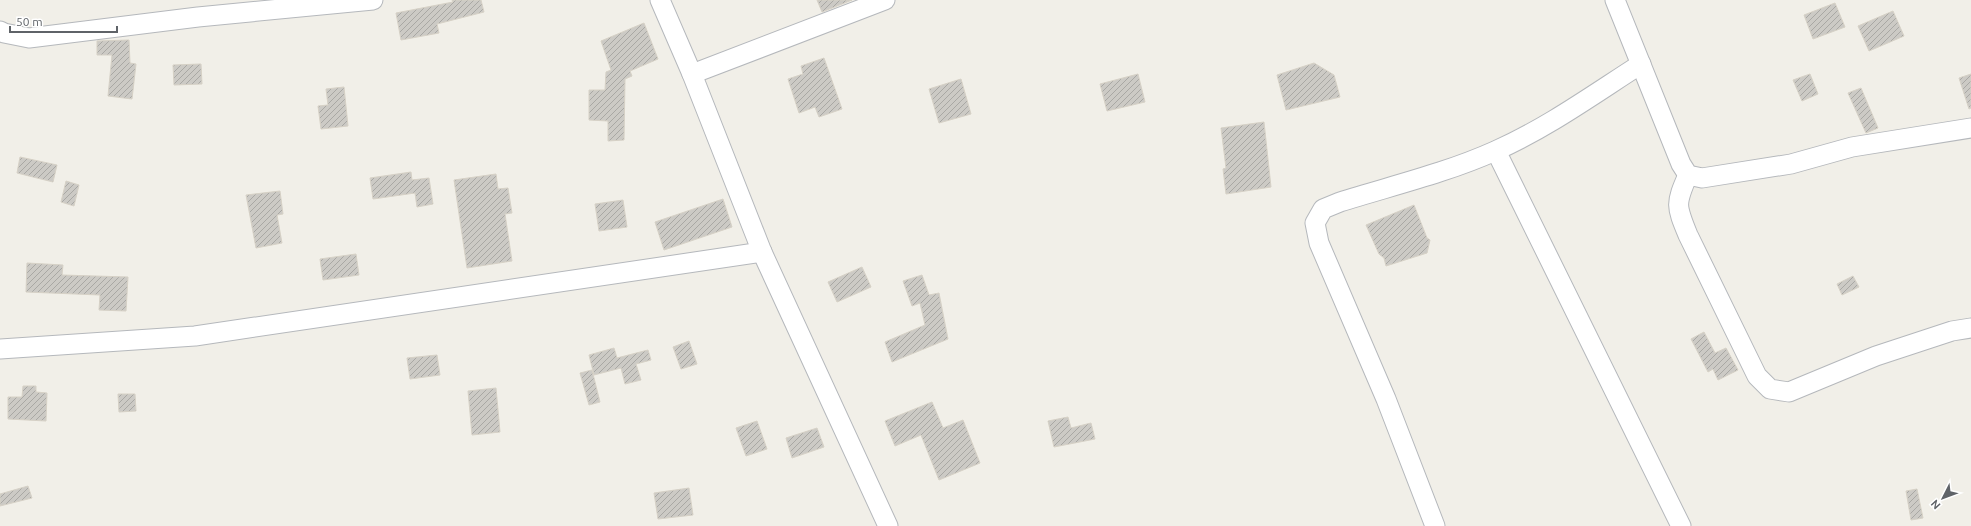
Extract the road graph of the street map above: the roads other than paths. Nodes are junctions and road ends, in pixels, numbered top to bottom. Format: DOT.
graph roads {
  1 [pos="373,0"];
  2 [pos="660,0"];
  3 [pos="885,0"];
  4 [pos="1616,0"];
  5 [pos="0,31"];
  6 [pos="1641,64"];
  7 [pos="692,74"];
  8 [pos="1971,128"];
  9 [pos="1496,151"];
  10 [pos="1688,175"];
  11 [pos="762,252"];
  12 [pos="1971,328"];
  13 [pos="0,349"];
  14 [pos="888,526"];
  15 [pos="1435,526"];
  16 [pos="1681,526"];
  1 -- 5 [label="street"];
  2 -- 7 [label="street"];
  3 -- 7 [label="street"];
  4 -- 6 [label="street"];
  6 -- 9 [label="street"];
  6 -- 10 [label="street"];
  7 -- 11 [label="street"];
  8 -- 10 [label="street"];
  9 -- 15 [label="street"];
  9 -- 16 [label="street"];
  10 -- 12 [label="street"];
  11 -- 13 [label="street"];
  11 -- 14 [label="street"];
}
